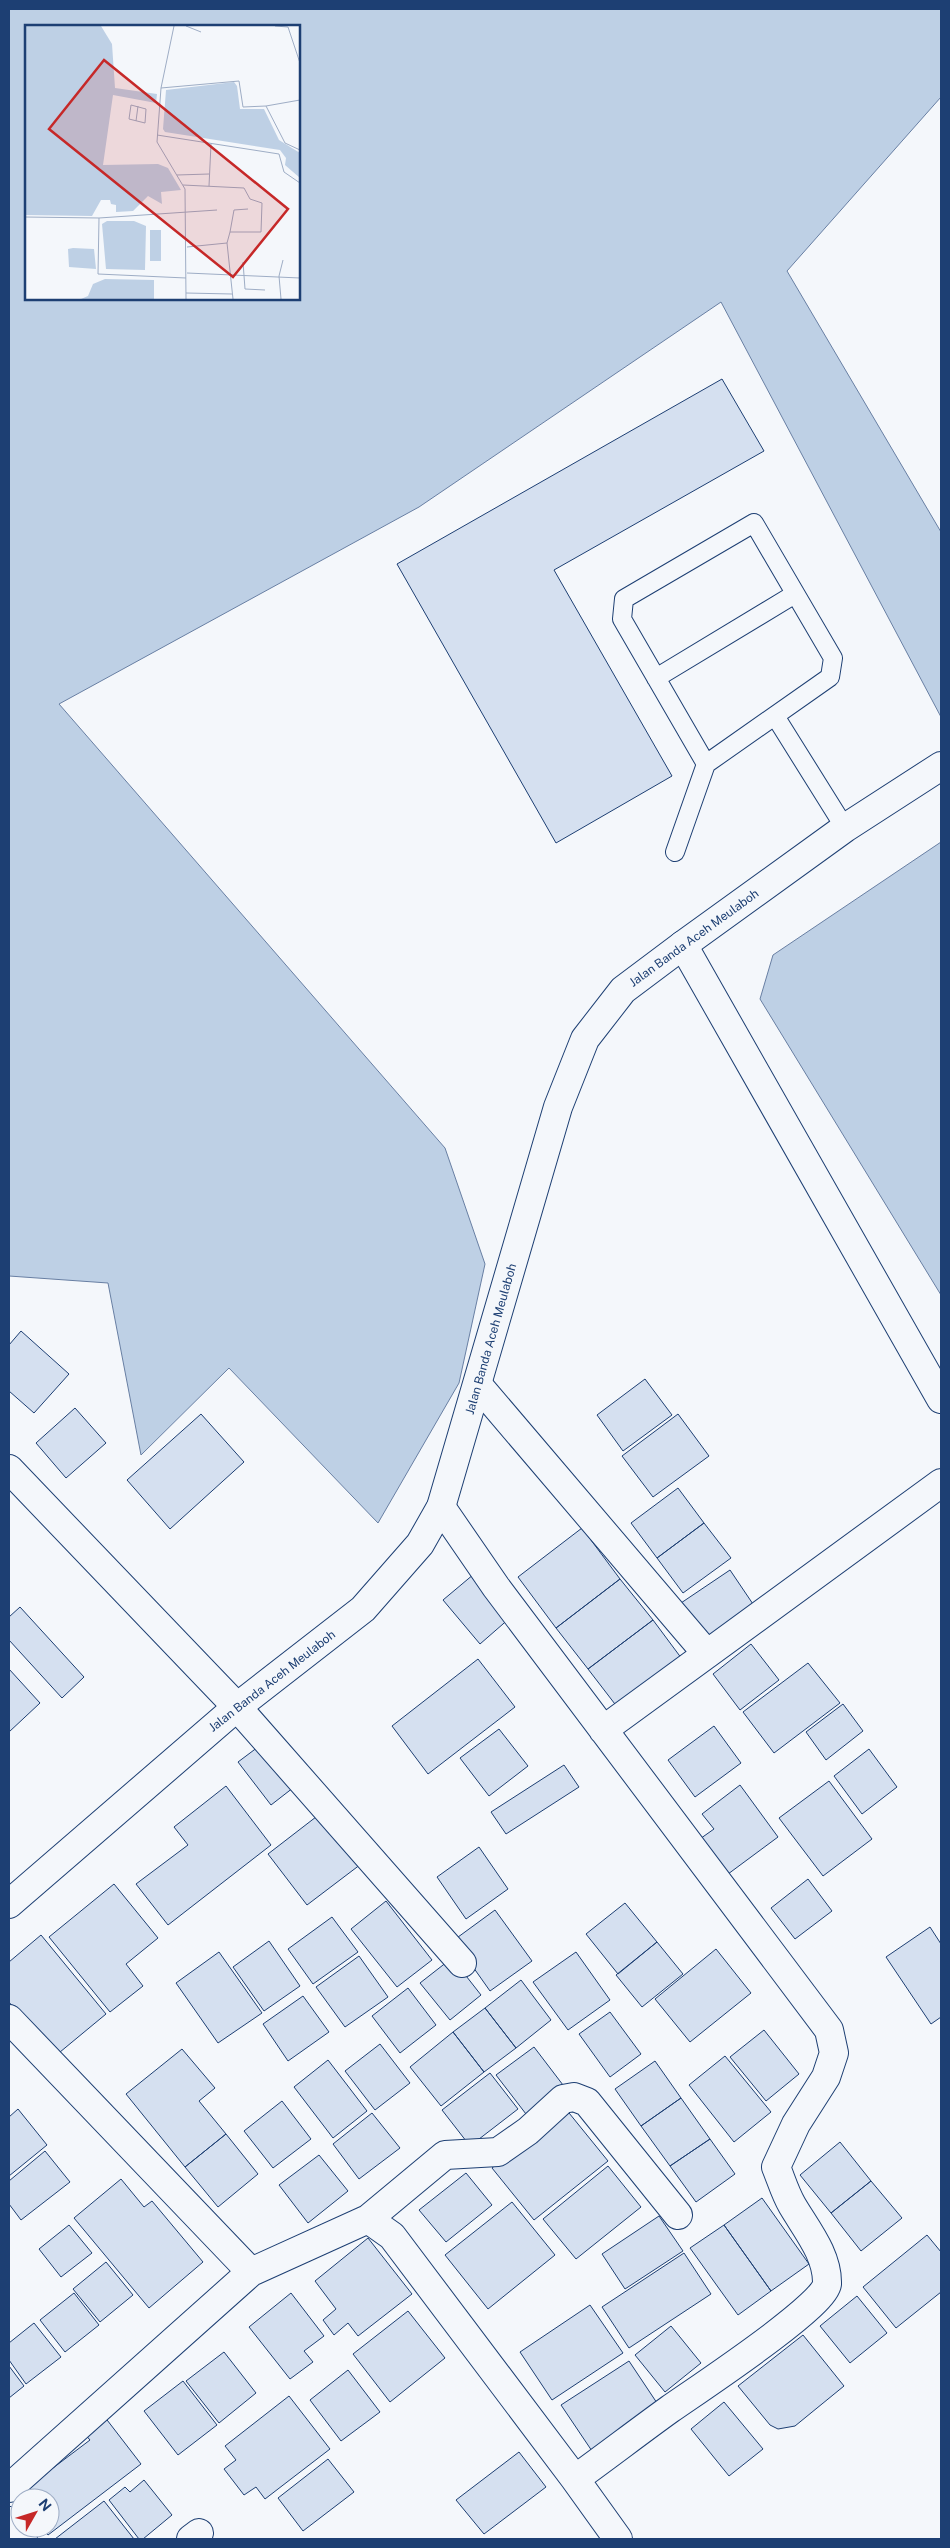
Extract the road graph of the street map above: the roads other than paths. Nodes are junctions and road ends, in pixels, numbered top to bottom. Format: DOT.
graph roads {
  1 [pos="796,594"];
  2 [pos="656,678"];
  3 [pos="775,716"];
  4 [pos="706,764"];
  5 [pos="936,770"];
  6 [pos="845,828"];
  7 [pos="675,852"];
  8 [pos="683,945"];
  9 [pos="478,1386"];
  10 [pos="941,1399"];
  11 [pos="9,1469"];
  12 [pos="941,1483"];
  13 [pos="441,1507"];
  14 [pos="707,1654"];
  15 [pos="236,1707"];
  16 [pos="603,1730"];
  17 [pos="9,1904"];
  18 [pos="462,1963"];
  19 [pos="9,2019"];
  20 [pos="678,2215"];
  21 [pos="368,2219"];
  22 [pos="251,2272"];
  23 [pos="575,2479"];
  24 [pos="9,2488"];
  25 [pos="9,2521"];
  26 [pos="23,2539"];
  27 [pos="618,2539"];
  1 -- 2 [label="lane"];
  1 -- 2 [label="lane"];
  1 -- 3 [label="lane"];
  2 -- 4 [label="lane"];
  3 -- 4 [label="lane"];
  3 -- 6 [label="lane"];
  4 -- 7 [label="lane"];
  5 -- 6 [label="main road, Jalan Banda Aceh Meulaboh"];
  6 -- 8 [label="main road, Jalan Banda Aceh Meulaboh"];
  8 -- 9 [label="main road, Jalan Banda Aceh Meulaboh"];
  8 -- 10 [label="main road"];
  9 -- 13 [label="main road, Jalan Banda Aceh Meulaboh"];
  9 -- 14 [label="main road"];
  11 -- 15 [label="main road"];
  12 -- 14 [label="main road"];
  13 -- 15 [label="main road, Jalan Banda Aceh Meulaboh"];
  13 -- 16 [label="main road"];
  14 -- 16 [label="main road"];
  15 -- 17 [label="main road, Jalan Banda Aceh Meulaboh"];
  15 -- 18 [label="main road"];
  16 -- 23 [label="main road"];
  19 -- 22 [label="main road"];
  20 -- 21 [label="main road"];
  21 -- 22 [label="main road"];
  21 -- 23 [label="main road"];
  22 -- 24 [label="main road"];
  23 -- 27 [label="main road"];
  25 -- 26 [label="main road"];
}
